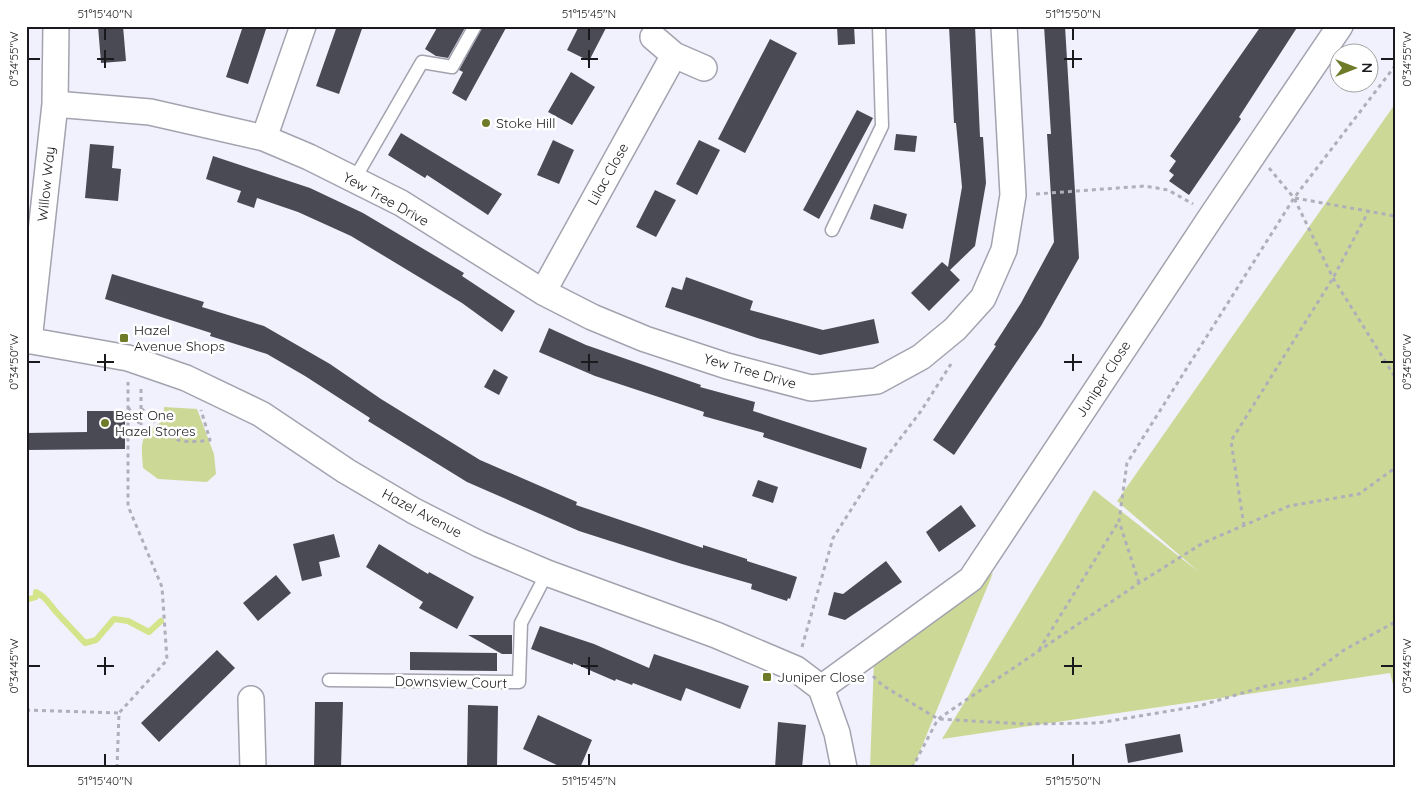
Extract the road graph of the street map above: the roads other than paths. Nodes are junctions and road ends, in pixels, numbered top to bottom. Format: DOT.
graph roads {
  1 [pos="56,26"];
  2 [pos="303,26"];
  3 [pos="475,26"];
  4 [pos="879,26"];
  5 [pos="1004,26"];
  6 [pos="1340,26"];
  7 [pos="653,37"];
  8 [pos="674,55"];
  9 [pos="704,68"];
  10 [pos="55,104"];
  11 [pos="264,138"];
  12 [pos="354,180"];
  13 [pos="832,230"];
  14 [pos="543,292"];
  15 [pos="28,340"];
  16 [pos="547,573"];
  17 [pos="329,680"];
  18 [pos="821,688"];
  19 [pos="251,699"];
  20 [pos="253,768"];
  21 [pos="844,768"];
  1 -- 10 [label="street, Willow Way"];
  2 -- 11 [label="street"];
  3 -- 12 [label="lane"];
  4 -- 13 [label="lane"];
  5 -- 14 [label="street, Yew Tree Drive"];
  6 -- 18 [label="street, Juniper Close"];
  7 -- 8 [label="street"];
  8 -- 9 [label="street"];
  8 -- 14 [label="street, Lilac Close"];
  10 -- 11 [label="street, Yew Tree Drive"];
  10 -- 15 [label="street, Willow Way"];
  11 -- 12 [label="street, Yew Tree Drive"];
  12 -- 14 [label="street, Yew Tree Drive"];
  15 -- 16 [label="street, Hazel Avenue"];
  16 -- 17 [label="lane, Downsview Court"];
  16 -- 18 [label="street, Hazel Avenue"];
  18 -- 21 [label="street"];
  19 -- 20 [label="street"];
}
